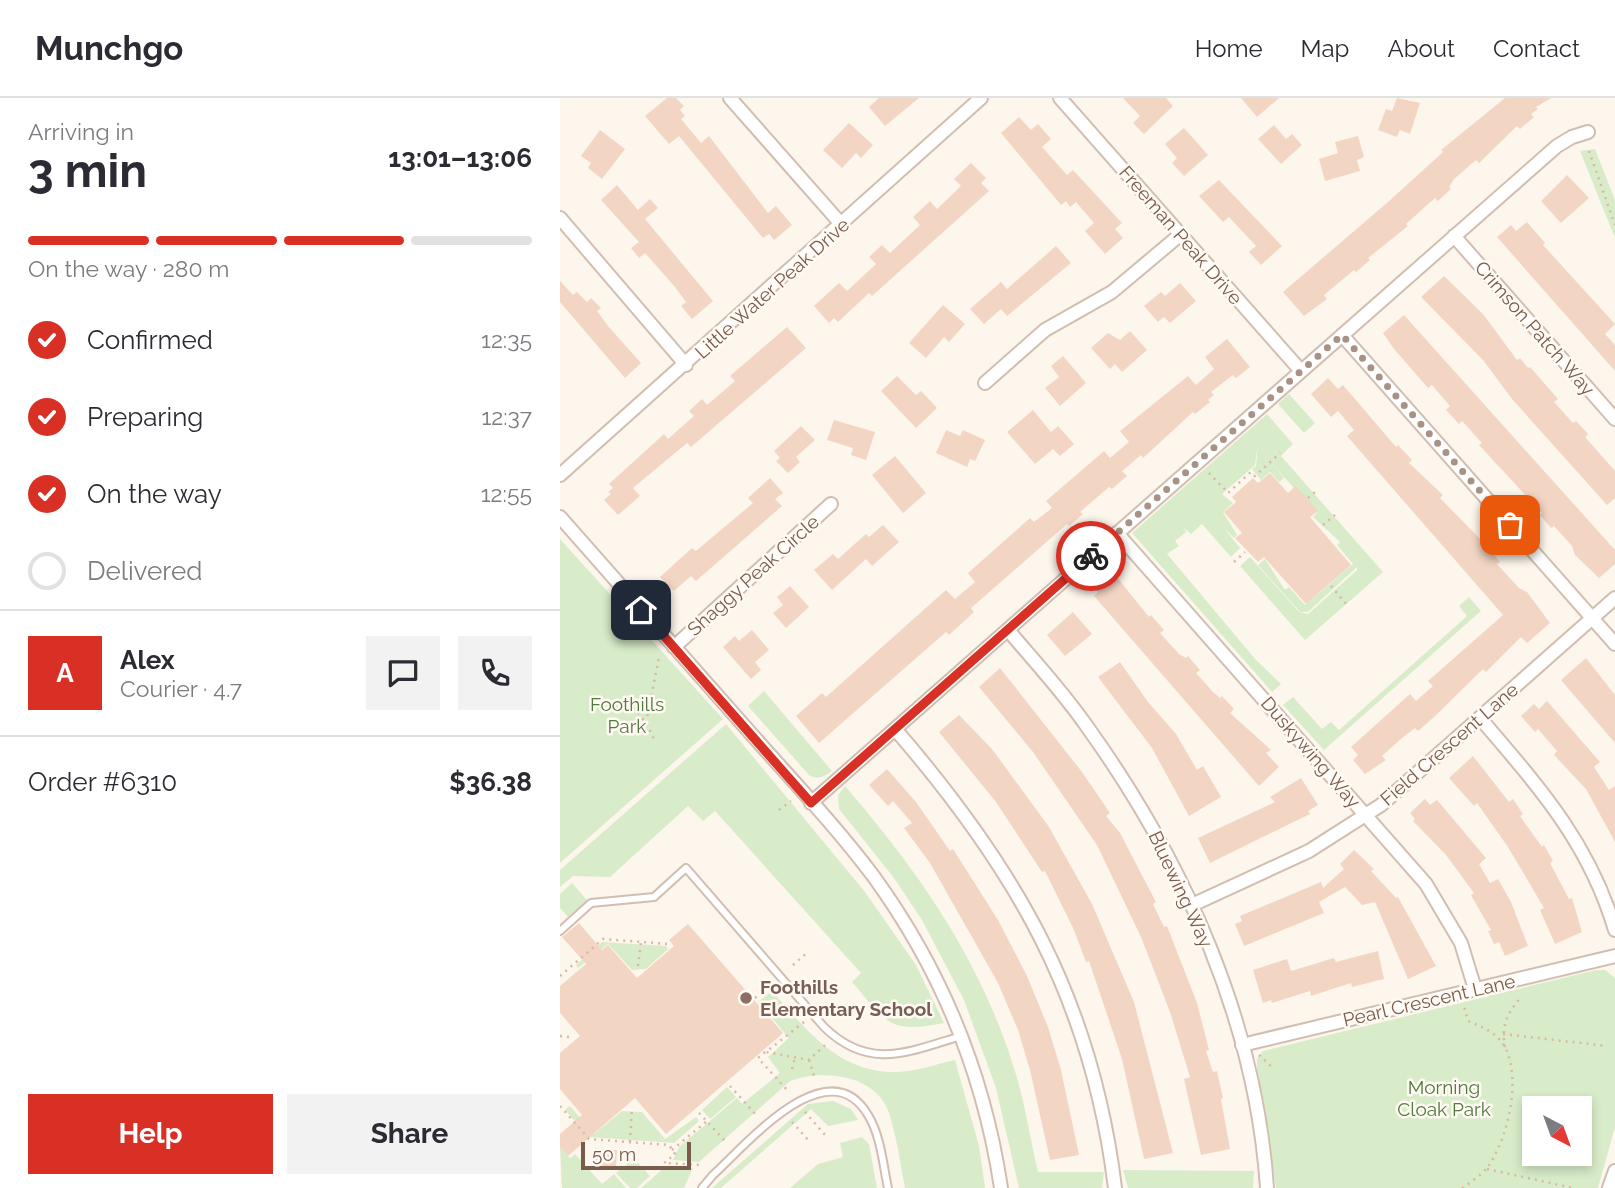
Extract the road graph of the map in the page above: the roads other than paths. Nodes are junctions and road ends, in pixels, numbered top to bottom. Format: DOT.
graph roads {
  1 [pos="730,98"];
  2 [pos="981,98"];
  3 [pos="1060,98"];
  4 [pos="1588,132"];
  5 [pos="560,218"];
  6 [pos="842,225"];
  7 [pos="1181,234"];
  8 [pos="1454,236"];
  9 [pos="1342,335"];
  10 [pos="686,365"];
  11 [pos="1301,371"];
  12 [pos="985,383"];
  13 [pos="1615,419"];
  14 [pos="560,475"];
  15 [pos="831,503"];
  16 [pos="560,517"];
  17 [pos="1117,533"];
  18 [pos="1615,598"];
  19 [pos="1592,618"];
  20 [pos="1007,630"];
  21 [pos="1615,644"];
  22 [pos="674,646"];
  23 [pos="1480,718"];
  24 [pos="895,729"];
  25 [pos="811,803"];
  26 [pos="1366,815"];
  27 [pos="1192,905"];
  28 [pos="560,930"];
  29 [pos="1615,930"];
  30 [pos="1615,956"];
  31 [pos="1475,989"];
  32 [pos="963,1035"];
  33 [pos="1242,1045"];
  34 [pos="1615,1171"];
  35 [pos="702,1188"];
  36 [pos="888,1188"];
  37 [pos="1001,1188"];
  38 [pos="1115,1188"];
  39 [pos="1267,1188"];
  40 [pos="1609,1188"];
  1 -- 6 [label="street"];
  2 -- 6 [label="street, Little Water Peak Drive"];
  3 -- 7 [label="street, Freeman Peak Drive"];
  4 -- 8 [label="street"];
  5 -- 10 [label="street"];
  6 -- 10 [label="street, Little Water Peak Drive"];
  7 -- 11 [label="street, Freeman Peak Drive"];
  7 -- 12 [label="street"];
  8 -- 9 [label="street"];
  8 -- 13 [label="street, Crimson Patch Way"];
  9 -- 11 [label="street"];
  9 -- 19 [label="street"];
  10 -- 14 [label="street, Little Water Peak Drive"];
  11 -- 17 [label="street"];
  15 -- 22 [label="street, Shaggy Peak Circle"];
  16 -- 22 [label="street"];
  17 -- 20 [label="street"];
  17 -- 26 [label="street, Duskywing Way"];
  18 -- 19 [label="street, Field Crescent Lane"];
  19 -- 21 [label="street"];
  19 -- 23 [label="street, Field Crescent Lane"];
  20 -- 24 [label="street"];
  20 -- 27 [label="street, Bluewing Way"];
  22 -- 25 [label="street"];
  23 -- 26 [label="street, Field Crescent Lane"];
  23 -- 29 [label="street"];
  24 -- 25 [label="street"];
  24 -- 38 [label="street"];
  25 -- 32 [label="street"];
  26 -- 27 [label="street, Field Crescent Lane"];
  26 -- 31 [label="street, Duskywing Way"];
  27 -- 33 [label="street, Bluewing Way"];
  28 -- 32 [label="lane"];
  30 -- 31 [label="street, Pearl Crescent Lane"];
  31 -- 33 [label="street, Pearl Crescent Lane"];
  32 -- 37 [label="street"];
  33 -- 39 [label="street, Bluewing Way"];
  34 -- 40 [label="street"];
  35 -- 36 [label="lane"];
}
